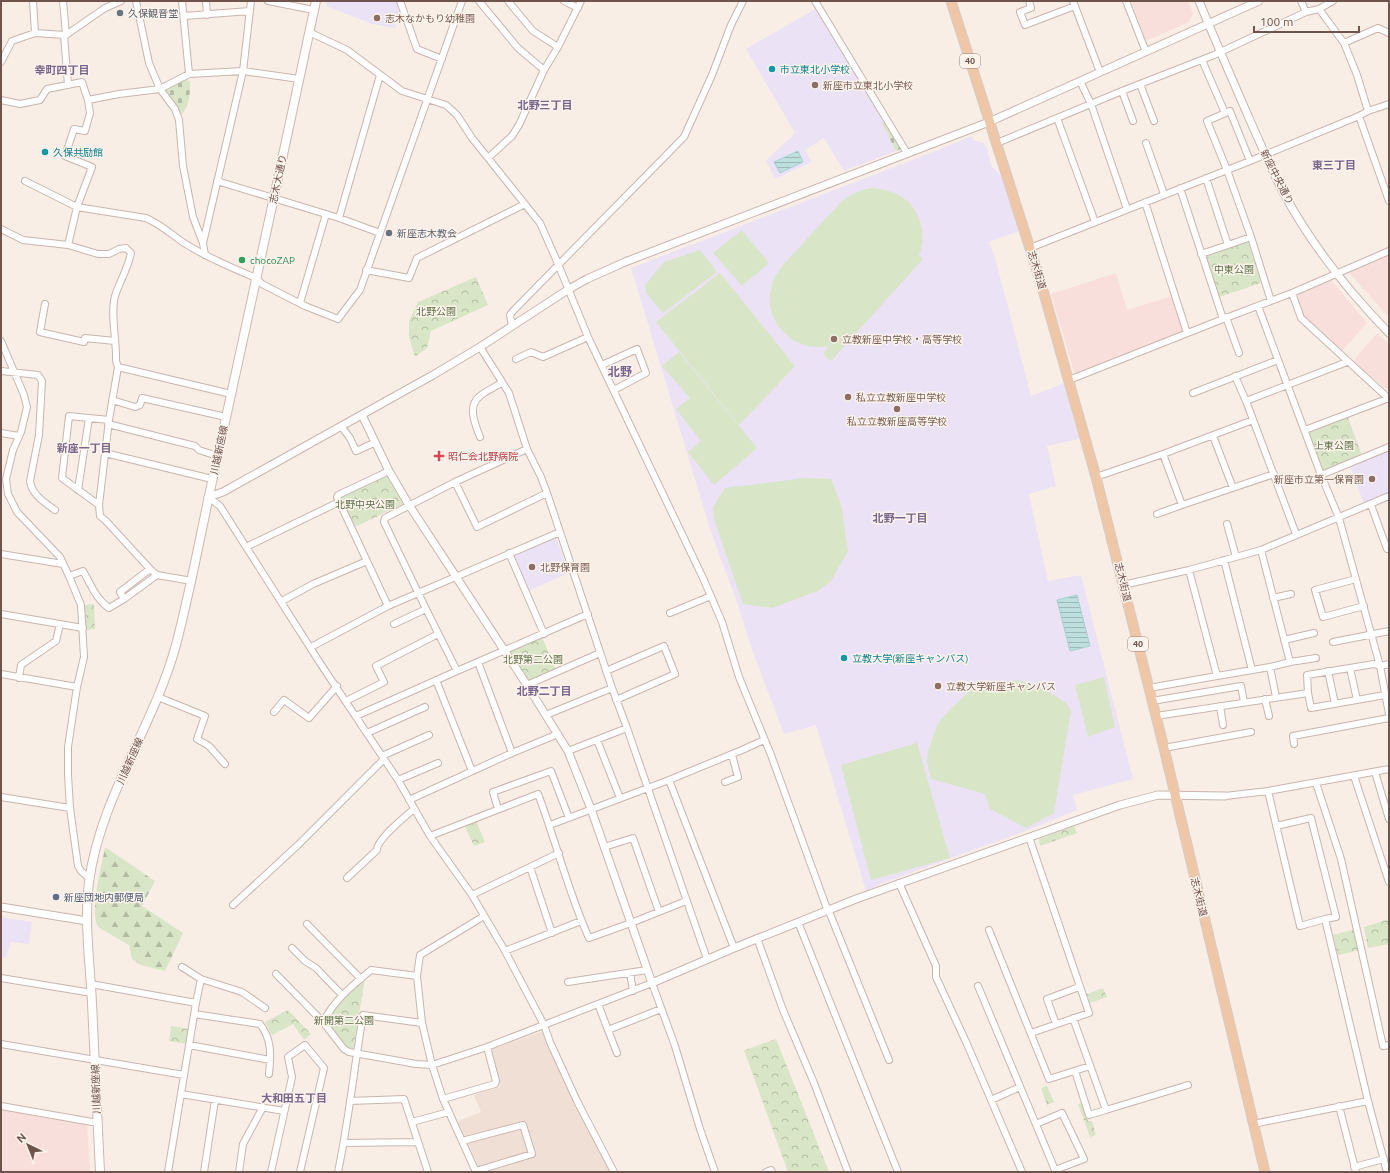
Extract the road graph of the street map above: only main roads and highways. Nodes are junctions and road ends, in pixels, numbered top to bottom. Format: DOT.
graph roads {
  1 [pos="316,1"];
  2 [pos="951,1"];
  3 [pos="239,358"];
  4 [pos="100,1172"];
  5 [pos="1265,1172"];
  1 -- 3 [label="main road, 志木大通り"];
  2 -- 5 [label="main road, 志木街道 / 40"];
  3 -- 4 [label="main road, 川越新座線"];
}
